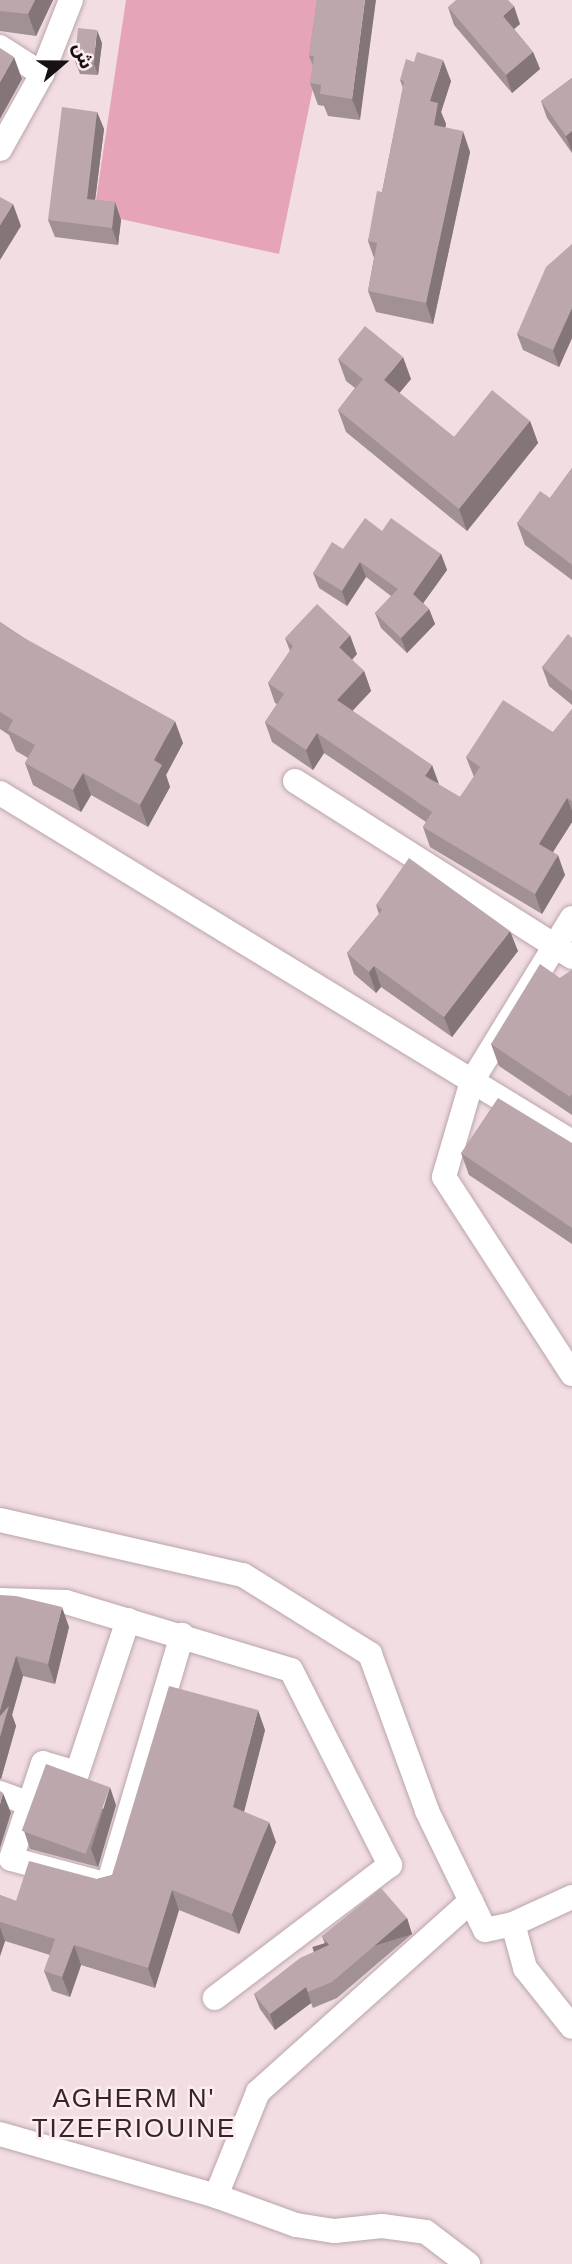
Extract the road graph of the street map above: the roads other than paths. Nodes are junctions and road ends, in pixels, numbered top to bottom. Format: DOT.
graph roads {
  1 [pos="71,0"];
  2 [pos="0,47"];
  3 [pos="42,74"];
  4 [pos="0,149"];
  5 [pos="295,781"];
  6 [pos="0,793"];
  7 [pos="572,918"];
  8 [pos="563,951"];
  9 [pos="472,1081"];
  10 [pos="572,1142"];
  11 [pos="572,1374"];
  12 [pos="0,1520"];
  13 [pos="0,1600"];
  14 [pos="128,1620"];
  15 [pos="182,1636"];
  16 [pos="0,1793"];
  17 [pos="30,1804"];
  18 [pos="572,1897"];
  19 [pos="471,1901"];
  20 [pos="513,1924"];
  21 [pos="215,1998"];
  22 [pos="572,2026"];
  23 [pos="0,2134"];
  24 [pos="216,2196"];
  25 [pos="468,2264"];
  1 -- 3 [label="street"];
  2 -- 3 [label="street"];
  3 -- 4 [label="street"];
  5 -- 8 [label="street"];
  6 -- 9 [label="street"];
  7 -- 8 [label="street"];
  8 -- 9 [label="street"];
  9 -- 10 [label="street"];
  9 -- 11 [label="street"];
  12 -- 19 [label="street"];
  13 -- 14 [label="street"];
  14 -- 15 [label="street"];
  14 -- 17 [label="street"];
  15 -- 17 [label="street"];
  15 -- 21 [label="street"];
  16 -- 17 [label="street"];
  18 -- 20 [label="street"];
  19 -- 20 [label="street"];
  19 -- 24 [label="street"];
  20 -- 22 [label="street"];
  23 -- 24 [label="street"];
  24 -- 25 [label="street"];
}
